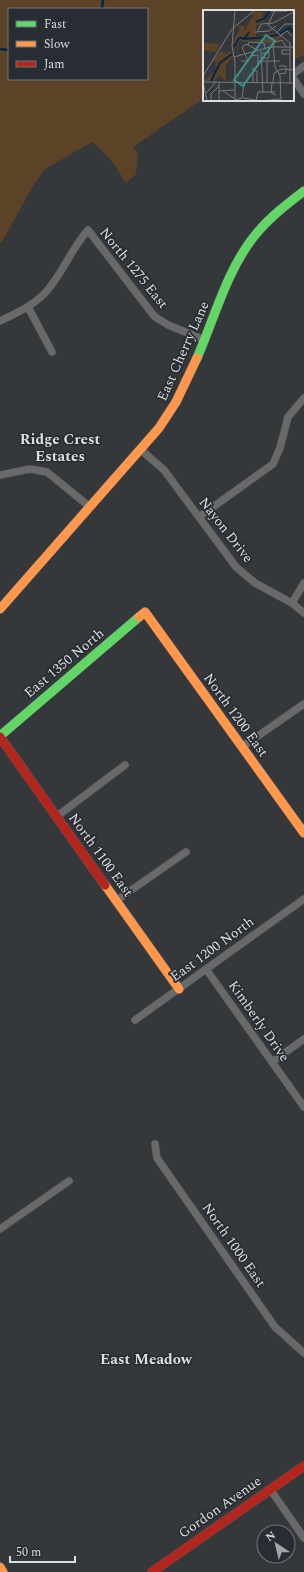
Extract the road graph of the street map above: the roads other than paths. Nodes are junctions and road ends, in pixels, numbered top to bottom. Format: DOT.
graph roads {
  1 [pos="304,66"];
  2 [pos="294,73"];
  3 [pos="294,79"];
  4 [pos="304,94"];
  5 [pos="304,191"];
  6 [pos="28,307"];
  7 [pos="0,322"];
  8 [pos="205,340"];
  9 [pos="52,352"];
  10 [pos="304,398"];
  11 [pos="140,449"];
  12 [pos="0,476"];
  13 [pos="90,507"];
  14 [pos="198,517"];
  15 [pos="304,583"];
  16 [pos="292,603"];
  17 [pos="0,609"];
  18 [pos="145,612"];
  19 [pos="304,613"];
  20 [pos="304,704"];
  21 [pos="0,737"];
  22 [pos="242,747"];
  23 [pos="126,765"];
  24 [pos="56,817"];
  25 [pos="304,834"];
  26 [pos="186,852"];
  27 [pos="304,899"];
  28 [pos="117,900"];
  29 [pos="206,969"];
  30 [pos="179,989"];
  31 [pos="135,1020"];
  32 [pos="304,1039"];
  33 [pos="272,1062"];
  34 [pos="304,1107"];
  35 [pos="155,1144"];
  36 [pos="69,1181"];
  37 [pos="0,1229"];
  38 [pos="304,1353"];
  39 [pos="304,1466"];
  40 [pos="270,1489"];
  41 [pos="304,1538"];
  42 [pos="0,1567"];
  43 [pos="3,1572"];
  44 [pos="152,1572"];
  1 -- 2 [label="street"];
  3 -- 4 [label="street"];
  5 -- 8 [label="street, East Cherry Lane"];
  6 -- 7 [label="street"];
  6 -- 8 [label="street, North 1275 East"];
  6 -- 9 [label="street"];
  8 -- 11 [label="street, East Cherry Lane"];
  10 -- 14 [label="street"];
  11 -- 13 [label="street, East Cherry Lane"];
  11 -- 14 [label="street, Nayon Drive"];
  12 -- 13 [label="street"];
  13 -- 17 [label="street, East Cherry Lane"];
  14 -- 16 [label="street, Nayon Drive"];
  15 -- 16 [label="street"];
  16 -- 19 [label="street, Nayon Drive"];
  18 -- 21 [label="street, East 1350 North"];
  18 -- 22 [label="street, North 1200 East"];
  20 -- 22 [label="street"];
  21 -- 24 [label="street, North 1100 East"];
  22 -- 25 [label="street, North 1200 East"];
  23 -- 24 [label="street"];
  24 -- 28 [label="street, North 1100 East"];
  26 -- 28 [label="street"];
  27 -- 29 [label="street, East 1200 North"];
  28 -- 30 [label="street, North 1100 East"];
  29 -- 30 [label="street, East 1200 North"];
  29 -- 33 [label="street, Kimberly Drive"];
  30 -- 31 [label="street, East 1200 North"];
  32 -- 33 [label="street"];
  33 -- 34 [label="street, Kimberly Drive"];
  35 -- 38 [label="street, North 1000 East"];
  36 -- 37 [label="street"];
  39 -- 40 [label="street, Gordon Avenue"];
  40 -- 41 [label="street"];
  40 -- 44 [label="street, Gordon Avenue"];
  42 -- 43 [label="street"];
}
